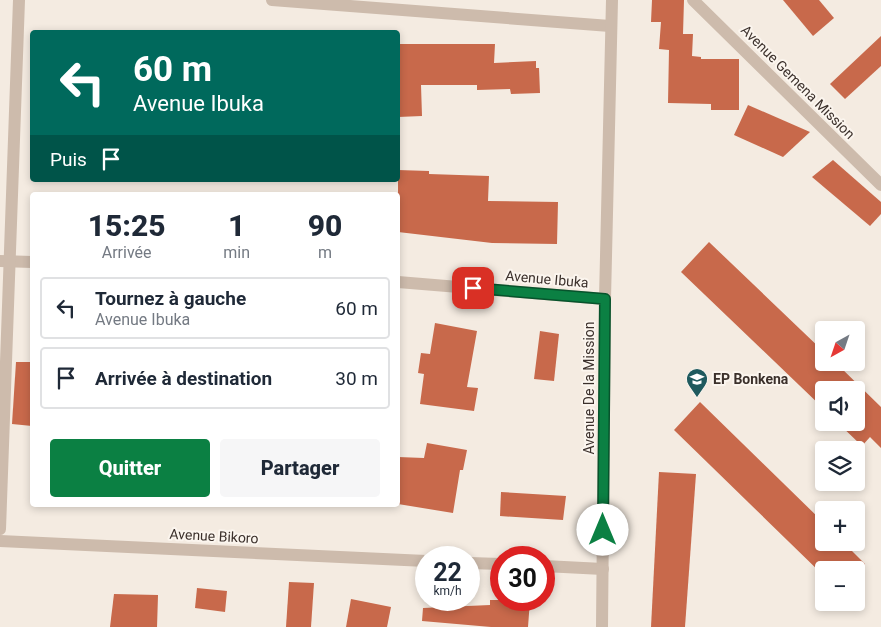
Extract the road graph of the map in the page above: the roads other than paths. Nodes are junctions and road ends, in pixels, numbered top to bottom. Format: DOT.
graph roads {
  1 [pos="19,0"];
  2 [pos="272,0"];
  3 [pos="612,0"];
  4 [pos="693,0"];
  5 [pos="610,26"];
  6 [pos="881,185"];
  7 [pos="4,261"];
  8 [pos="30,262"];
  9 [pos="400,282"];
  10 [pos="605,299"];
  11 [pos="0,529"];
  12 [pos="0,541"];
  13 [pos="415,560"];
  14 [pos="555,567"];
  15 [pos="603,569"];
  16 [pos="602,627"];
  1 -- 7 [label="street"];
  2 -- 5 [label="street"];
  3 -- 5 [label="street, Avenue De la Mission"];
  4 -- 6 [label="street, Avenue Gemena Mission"];
  5 -- 10 [label="street, Avenue De la Mission"];
  7 -- 8 [label="street"];
  7 -- 11 [label="street"];
  9 -- 10 [label="street, Avenue Ibuka"];
  10 -- 15 [label="street, Avenue De la Mission"];
  12 -- 13 [label="street, Avenue Bikoro"];
  14 -- 15 [label="street"];
  15 -- 16 [label="street, Avenue De la Mission"];
}
